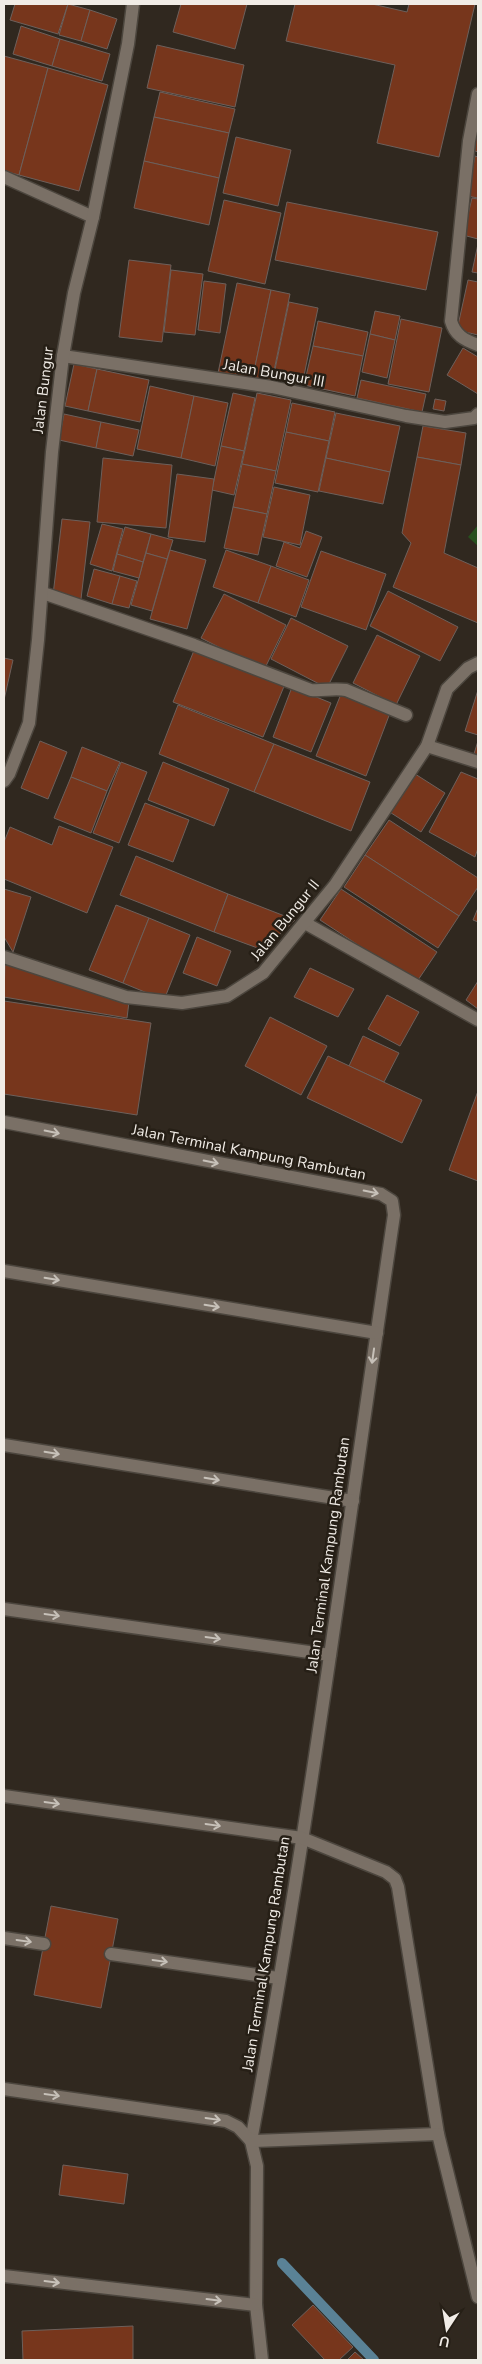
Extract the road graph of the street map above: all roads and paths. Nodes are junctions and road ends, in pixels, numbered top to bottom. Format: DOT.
graph roads {
  1 [pos="134,4"];
  2 [pos="478,94"];
  3 [pos="4,177"];
  4 [pos="93,217"];
  5 [pos="478,345"];
  6 [pos="62,356"];
  7 [pos="478,414"];
  8 [pos="43,593"];
  9 [pos="478,663"];
  10 [pos="406,715"];
  11 [pos="427,746"];
  12 [pos="478,762"];
  13 [pos="4,781"];
  14 [pos="305,923"];
  15 [pos="4,957"];
  16 [pos="478,1020"];
  17 [pos="4,1122"];
  18 [pos="4,1271"];
  19 [pos="377,1333"];
  20 [pos="4,1446"];
  21 [pos="353,1501"];
  22 [pos="4,1609"];
  23 [pos="330,1655"];
  24 [pos="4,1796"];
  25 [pos="302,1838"];
  26 [pos="4,1938"];
  27 [pos="44,1944"];
  28 [pos="111,1954"];
  29 [pos="278,1978"];
  30 [pos="4,2089"];
  31 [pos="438,2134"];
  32 [pos="251,2141"];
  33 [pos="4,2276"];
  34 [pos="478,2297"];
  35 [pos="256,2305"];
  36 [pos="262,2360"];
  1 -- 4 [label="street, Jalan Bungur"];
  2 -- 5 [label="street"];
  3 -- 4 [label="street"];
  4 -- 6 [label="street, Jalan Bungur"];
  6 -- 7 [label="street, Jalan Bungur III"];
  6 -- 8 [label="street, Jalan Bungur"];
  8 -- 10 [label="street"];
  8 -- 13 [label="street, Jalan Bungur"];
  9 -- 11 [label="street, Jalan Bungur II"];
  11 -- 12 [label="street"];
  11 -- 14 [label="street, Jalan Bungur II"];
  14 -- 15 [label="street, Jalan Bungur II"];
  14 -- 16 [label="street"];
  17 -- 19 [label="street, Jalan Terminal Kampung Rambutan, one-way"];
  18 -- 19 [label="street, one-way"];
  19 -- 21 [label="street, Jalan Terminal Kampung Rambutan, one-way"];
  20 -- 21 [label="street, one-way"];
  21 -- 23 [label="street, Jalan Terminal Kampung Rambutan"];
  22 -- 23 [label="street, one-way"];
  23 -- 25 [label="street, Jalan Terminal Kampung Rambutan"];
  24 -- 25 [label="street, one-way"];
  25 -- 29 [label="street, Jalan Terminal Kampung Rambutan"];
  25 -- 31 [label="street"];
  26 -- 27 [label="street, one-way"];
  28 -- 29 [label="street, one-way"];
  29 -- 32 [label="street, Jalan Terminal Kampung Rambutan"];
  30 -- 32 [label="street, one-way"];
  31 -- 32 [label="street"];
  31 -- 34 [label="street"];
  32 -- 35 [label="street, Jalan Terminal Kampung Rambutan"];
  33 -- 35 [label="street, one-way"];
  35 -- 36 [label="street, Jalan Terminal Kampung Rambutan"];
}
